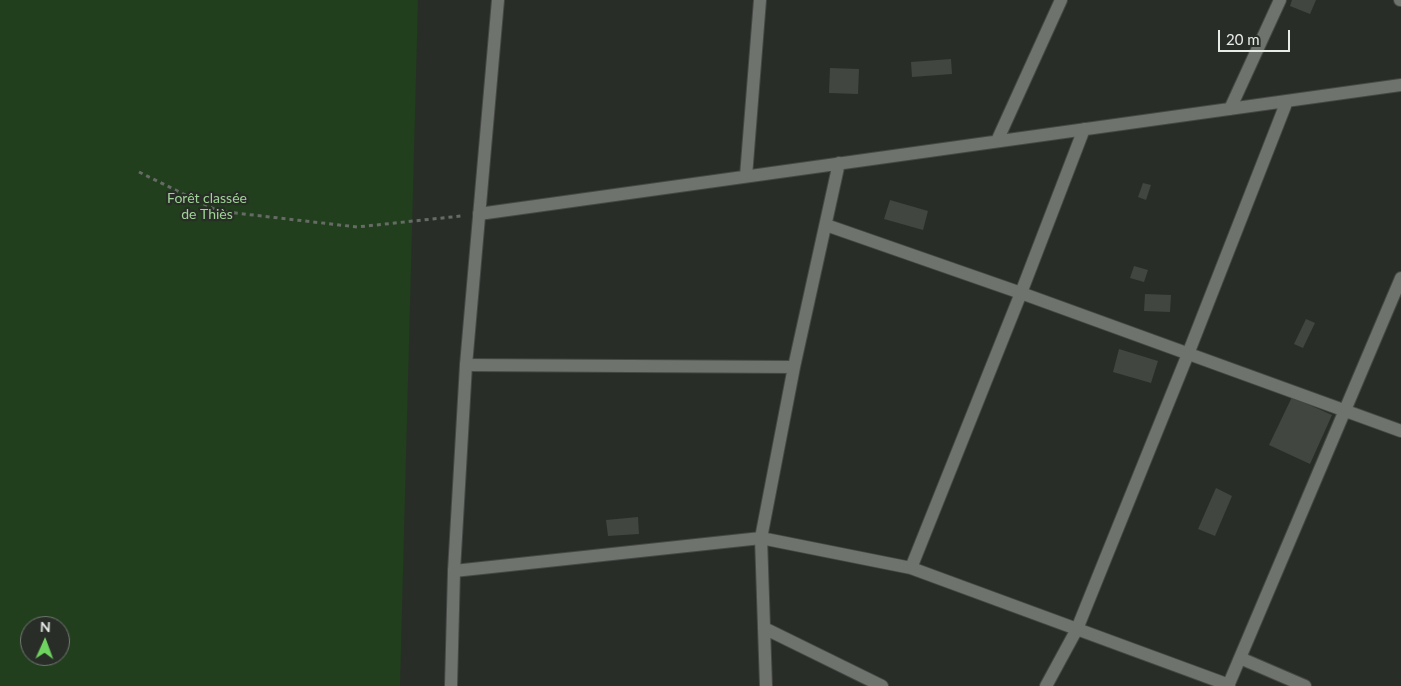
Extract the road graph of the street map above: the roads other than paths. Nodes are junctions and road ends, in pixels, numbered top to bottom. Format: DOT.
graph roads {
  1 [pos="498,0"];
  2 [pos="760,0"];
  3 [pos="1061,0"];
  4 [pos="1280,0"];
  5 [pos="1401,85"];
  6 [pos="1287,101"];
  7 [pos="1230,109"];
  8 [pos="1084,129"];
  9 [pos="997,141"];
  10 [pos="839,164"];
  11 [pos="746,176"];
  12 [pos="479,214"];
  13 [pos="826,225"];
  14 [pos="1401,278"];
  15 [pos="1021,293"];
  16 [pos="1188,354"];
  17 [pos="466,365"];
  18 [pos="794,367"];
  19 [pos="1345,410"];
  20 [pos="1401,431"];
  21 [pos="762,538"];
  22 [pos="911,568"];
  23 [pos="454,571"];
  24 [pos="764,628"];
  25 [pos="1078,629"];
  26 [pos="1240,658"];
  27 [pos="1228,685"];
  28 [pos="451,686"];
  29 [pos="766,686"];
  30 [pos="882,686"];
  31 [pos="1046,686"];
  32 [pos="1305,686"];
  1 -- 12 [label="street"];
  2 -- 11 [label="street"];
  3 -- 9 [label="street"];
  4 -- 7 [label="street"];
  5 -- 6 [label="street"];
  6 -- 7 [label="street"];
  6 -- 16 [label="street"];
  7 -- 8 [label="street"];
  8 -- 9 [label="street"];
  8 -- 15 [label="street"];
  9 -- 10 [label="street"];
  10 -- 11 [label="street"];
  10 -- 13 [label="street"];
  11 -- 12 [label="street"];
  12 -- 17 [label="street"];
  13 -- 15 [label="street"];
  13 -- 18 [label="street"];
  14 -- 19 [label="street"];
  15 -- 16 [label="street"];
  15 -- 22 [label="street"];
  16 -- 19 [label="street"];
  16 -- 25 [label="street"];
  17 -- 18 [label="street"];
  17 -- 23 [label="street"];
  18 -- 21 [label="street"];
  19 -- 20 [label="street"];
  19 -- 26 [label="street"];
  21 -- 22 [label="street"];
  21 -- 23 [label="street"];
  21 -- 24 [label="street"];
  22 -- 25 [label="street"];
  23 -- 28 [label="street"];
  24 -- 29 [label="street"];
  24 -- 30 [label="street"];
  25 -- 27 [label="street"];
  25 -- 31 [label="street"];
  26 -- 27 [label="street"];
  26 -- 32 [label="street"];
}
